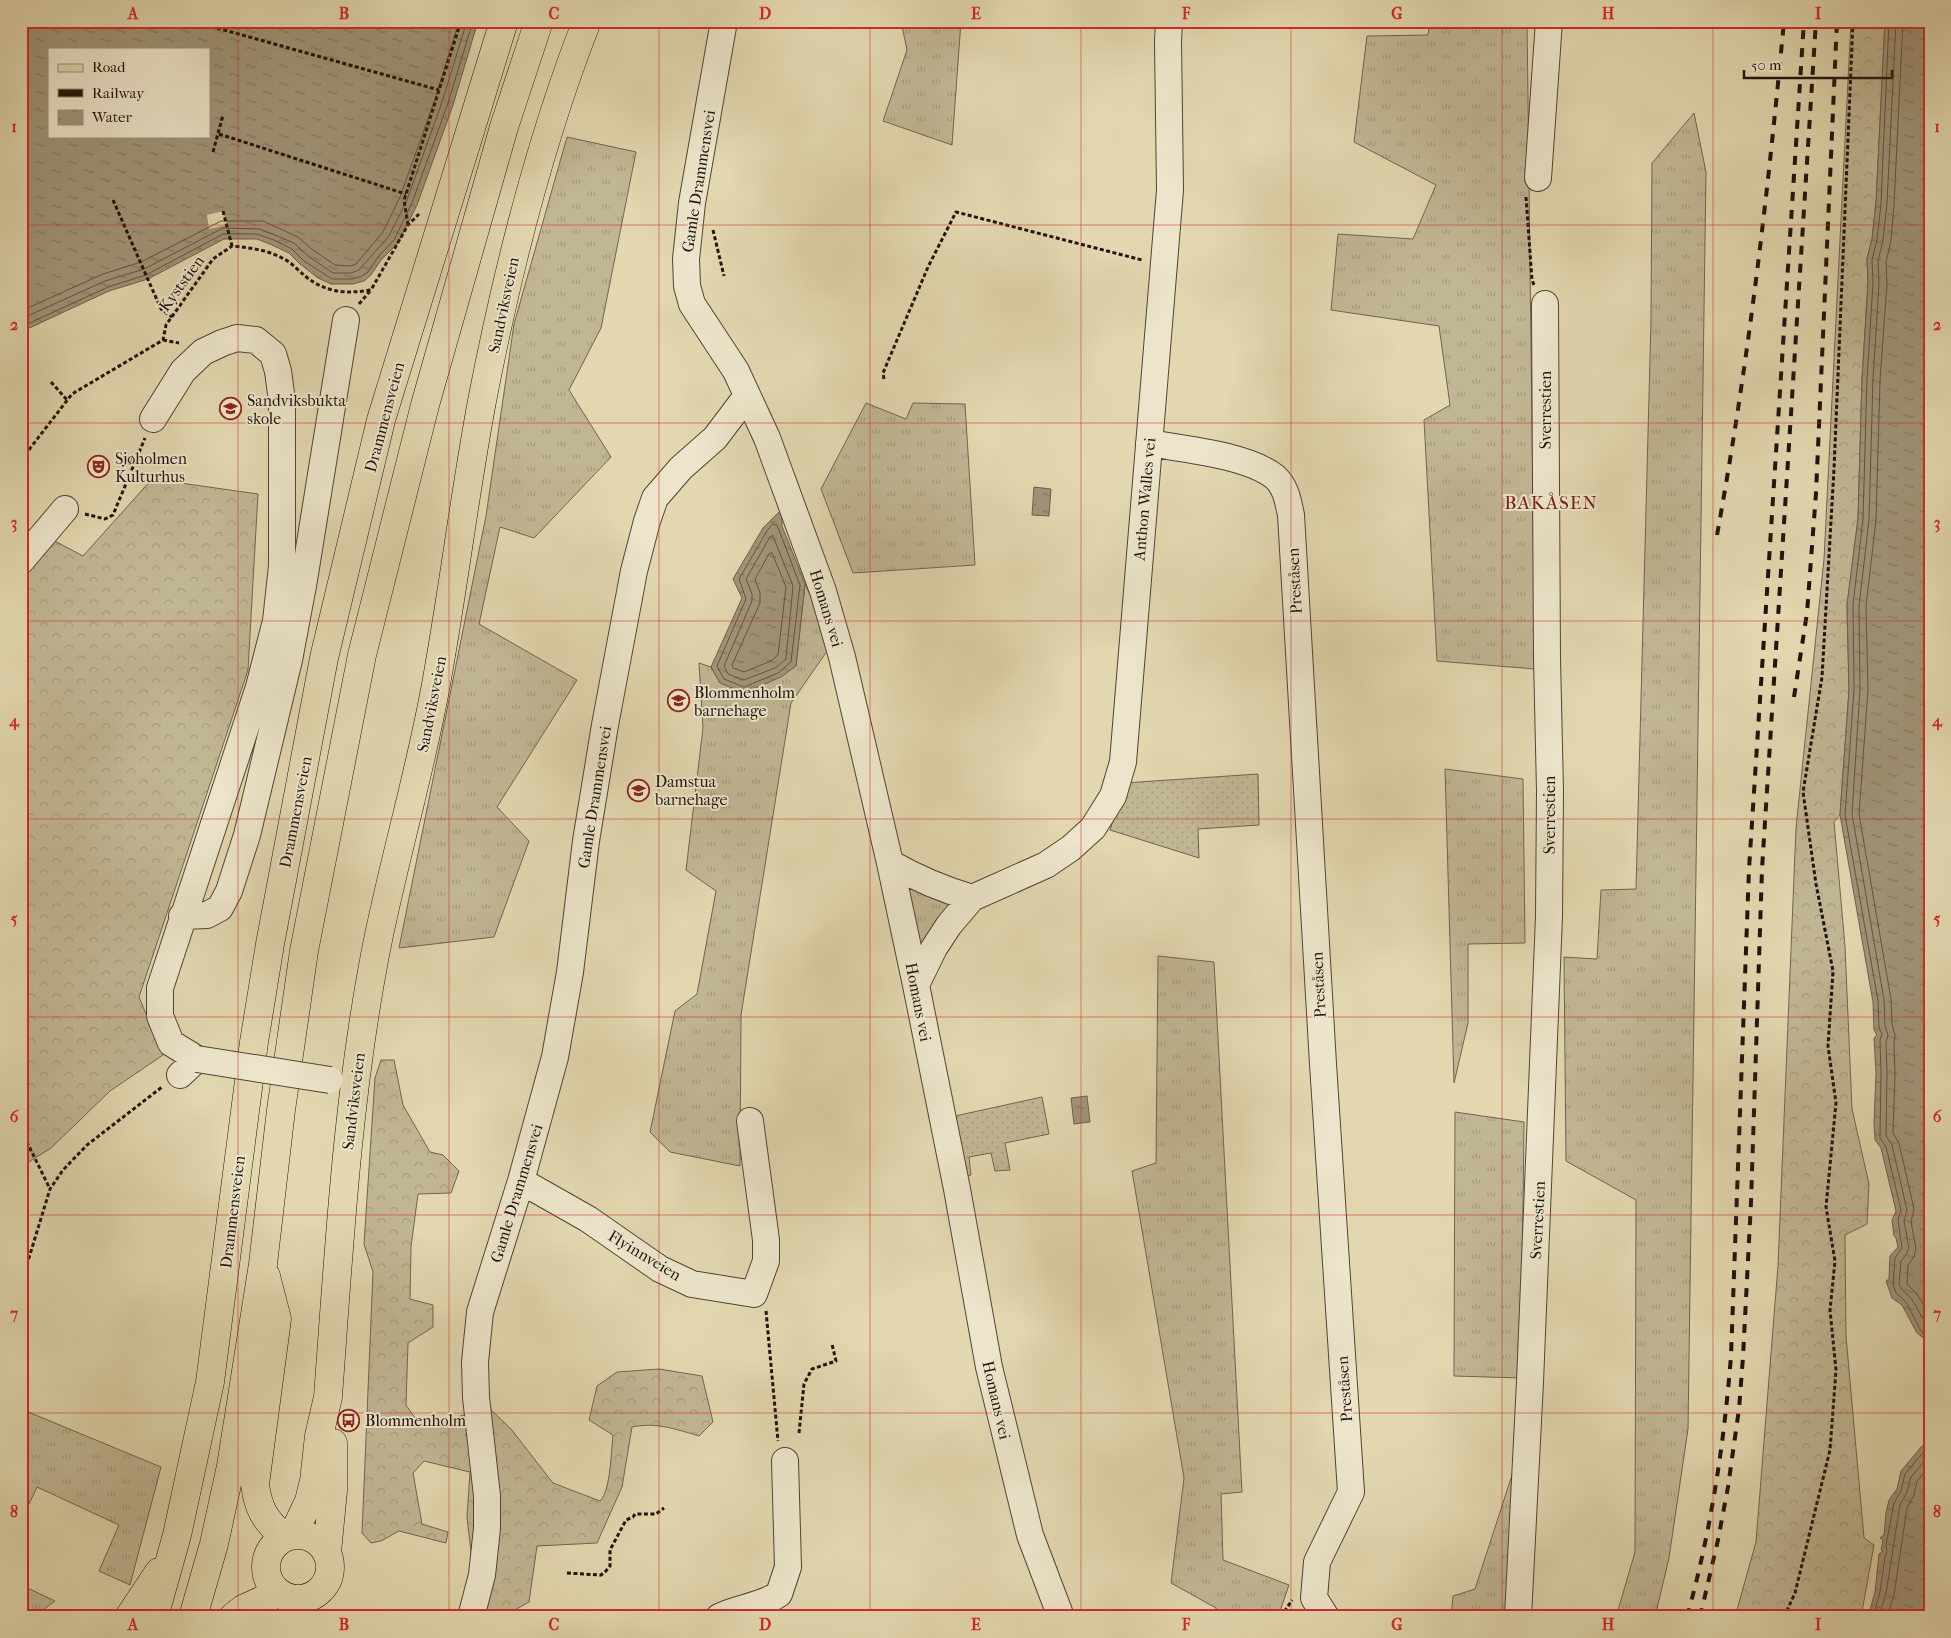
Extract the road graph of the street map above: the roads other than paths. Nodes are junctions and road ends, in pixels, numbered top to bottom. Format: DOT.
graph roads {
  1 [pos="504,21"];
  2 [pos="539,21"];
  3 [pos="587,21"];
  4 [pos="724,21"];
  5 [pos="1169,21"];
  6 [pos="1549,21"];
  7 [pos="1538,178"];
  8 [pos="1544,304"];
  9 [pos="346,320"];
  10 [pos="746,397"];
  11 [pos="154,419"];
  12 [pos="1149,443"];
  13 [pos="282,474"];
  14 [pos="320,478"];
  15 [pos="65,509"];
  16 [pos="21,561"];
  17 [pos="249,827"];
  18 [pos="211,830"];
  19 [pos="890,863"];
  20 [pos="972,898"];
  21 [pos="182,916"];
  22 [pos="916,985"];
  23 [pos="342,1081"];
  24 [pos="750,1122"];
  25 [pos="522,1181"];
  26 [pos="263,1264"];
  27 [pos="328,1397"];
  28 [pos="785,1461"];
  29 [pos="178,1535"];
  30 [pos="288,1536"];
  31 [pos="327,1552"];
  32 [pos="325,1584"];
  33 [pos="283,1602"];
  34 [pos="129,1617"];
  35 [pos="154,1617"];
  36 [pos="193,1617"];
  37 [pos="233,1617"];
  38 [pos="319,1617"];
  39 [pos="471,1617"];
  40 [pos="719,1617"];
  41 [pos="1061,1617"];
  42 [pos="1326,1617"];
  43 [pos="1518,1617"];
  1 -- 29 [label="main road, Drammensveien"];
  2 -- 26 [label="main road"];
  3 -- 23 [label="main road, Sandviksveien"];
  4 -- 10 [label="street, Gamle Drammensvei"];
  5 -- 12 [label="street, Anthon Walles vei"];
  6 -- 7 [label="street"];
  8 -- 43 [label="street, Sverrestien"];
  9 -- 14 [label="street"];
  10 -- 19 [label="street, Homans vei"];
  10 -- 25 [label="street, Gamle Drammensvei"];
  11 -- 13 [label="street"];
  12 -- 20 [label="street, Anthon Walles vei"];
  12 -- 42 [label="street, Preståsen"];
  13 -- 14 [label="street"];
  13 -- 18 [label="street"];
  14 -- 17 [label="street"];
  15 -- 16 [label="street"];
  17 -- 18 [label="street"];
  17 -- 21 [label="street"];
  18 -- 21 [label="street"];
  19 -- 20 [label="street"];
  19 -- 22 [label="street, Homans vei"];
  20 -- 22 [label="street, Anthon Walles vei"];
  21 -- 23 [label="street, bridge"];
  22 -- 41 [label="street, Homans vei"];
  23 -- 27 [label="main road, Sandviksveien"];
  24 -- 25 [label="street, Flyinnveien"];
  25 -- 39 [label="street, Gamle Drammensvei"];
  26 -- 30 [label="main road"];
  26 -- 36 [label="main road"];
  27 -- 30 [label="main road, Sandviksveien"];
  27 -- 31 [label="main road, Sandviksveien"];
  28 -- 40 [label="street"];
  29 -- 34 [label="main road"];
  29 -- 35 [label="main road, Drammensveien"];
  30 -- 31 [label="main road"];
  30 -- 33 [label="main road"];
  31 -- 32 [label="main road"];
  32 -- 33 [label="main road"];
  32 -- 38 [label="main road"];
  33 -- 37 [label="main road"];
}
